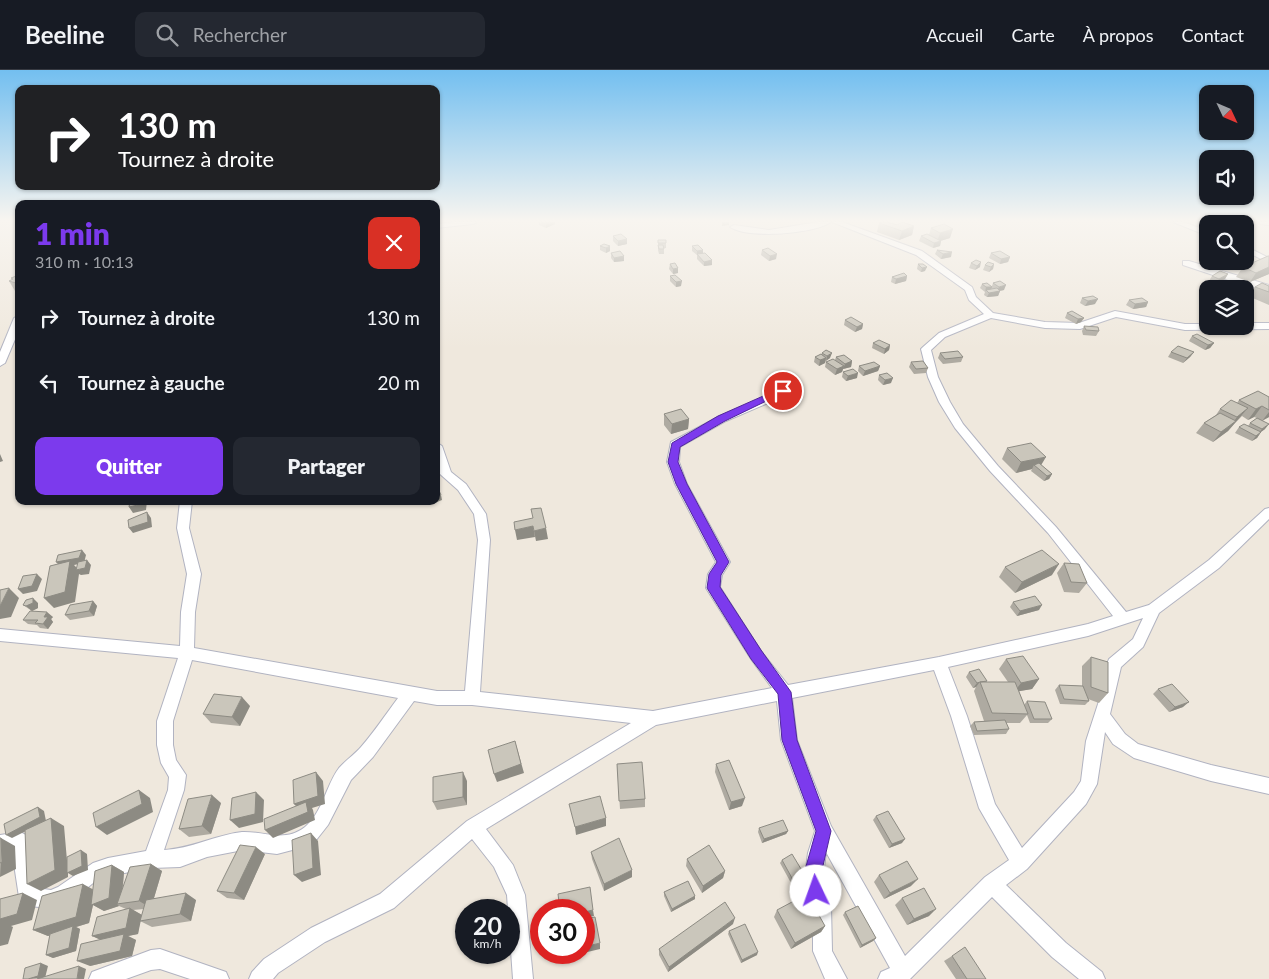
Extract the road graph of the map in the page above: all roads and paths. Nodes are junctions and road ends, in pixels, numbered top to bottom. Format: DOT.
graph roads {
  1 [pos="935,264"];
  2 [pos="1191,264"];
  3 [pos="1269,288"];
  4 [pos="990,315"];
  5 [pos="1254,326"];
  6 [pos="1269,326"];
  7 [pos="15,327"];
  8 [pos="1199,328"];
  9 [pos="0,363"];
  10 [pos="795,383"];
  11 [pos="440,457"];
  12 [pos="186,505"];
  13 [pos="1267,517"];
  14 [pos="1154,609"];
  15 [pos="1124,618"];
  16 [pos="0,635"];
  17 [pos="187,653"];
  18 [pos="939,663"];
  19 [pos="784,692"];
  20 [pos="410,694"];
  21 [pos="472,698"];
  22 [pos="1102,717"];
  23 [pos="653,718"];
  24 [pos="1269,786"];
  25 [pos="473,827"];
  26 [pos="824,831"];
  27 [pos="0,844"];
  28 [pos="152,859"];
  29 [pos="1021,863"];
  30 [pos="992,884"];
  31 [pos="895,976"];
  32 [pos="99,979"];
  33 [pos="219,979"];
  34 [pos="258,979"];
  35 [pos="522,979"];
  36 [pos="837,979"];
  37 [pos="1095,979"];
  1 -- 4 [label="street"];
  2 -- 3 [label="street"];
  4 -- 8 [label="street"];
  4 -- 15 [label="street"];
  5 -- 6 [label="street"];
  7 -- 9 [label="street"];
  10 -- 19 [label="street"];
  11 -- 21 [label="street"];
  12 -- 17 [label="street"];
  13 -- 14 [label="street"];
  14 -- 15 [label="street"];
  14 -- 22 [label="street"];
  15 -- 18 [label="street"];
  16 -- 17 [label="street"];
  17 -- 20 [label="street"];
  17 -- 28 [label="street"];
  18 -- 19 [label="street"];
  18 -- 29 [label="street"];
  19 -- 23 [label="street"];
  19 -- 26 [label="street"];
  20 -- 21 [label="street"];
  20 -- 28 [label="street"];
  21 -- 23 [label="street"];
  22 -- 24 [label="street"];
  22 -- 29 [label="street"];
  23 -- 25 [label="street"];
  25 -- 34 [label="street"];
  25 -- 35 [label="street"];
  26 -- 31 [label="street"];
  26 -- 36 [label="street"];
  27 -- 28 [label="street"];
  29 -- 30 [label="street"];
  30 -- 31 [label="street"];
  30 -- 37 [label="street"];
  32 -- 33 [label="street"];
}
